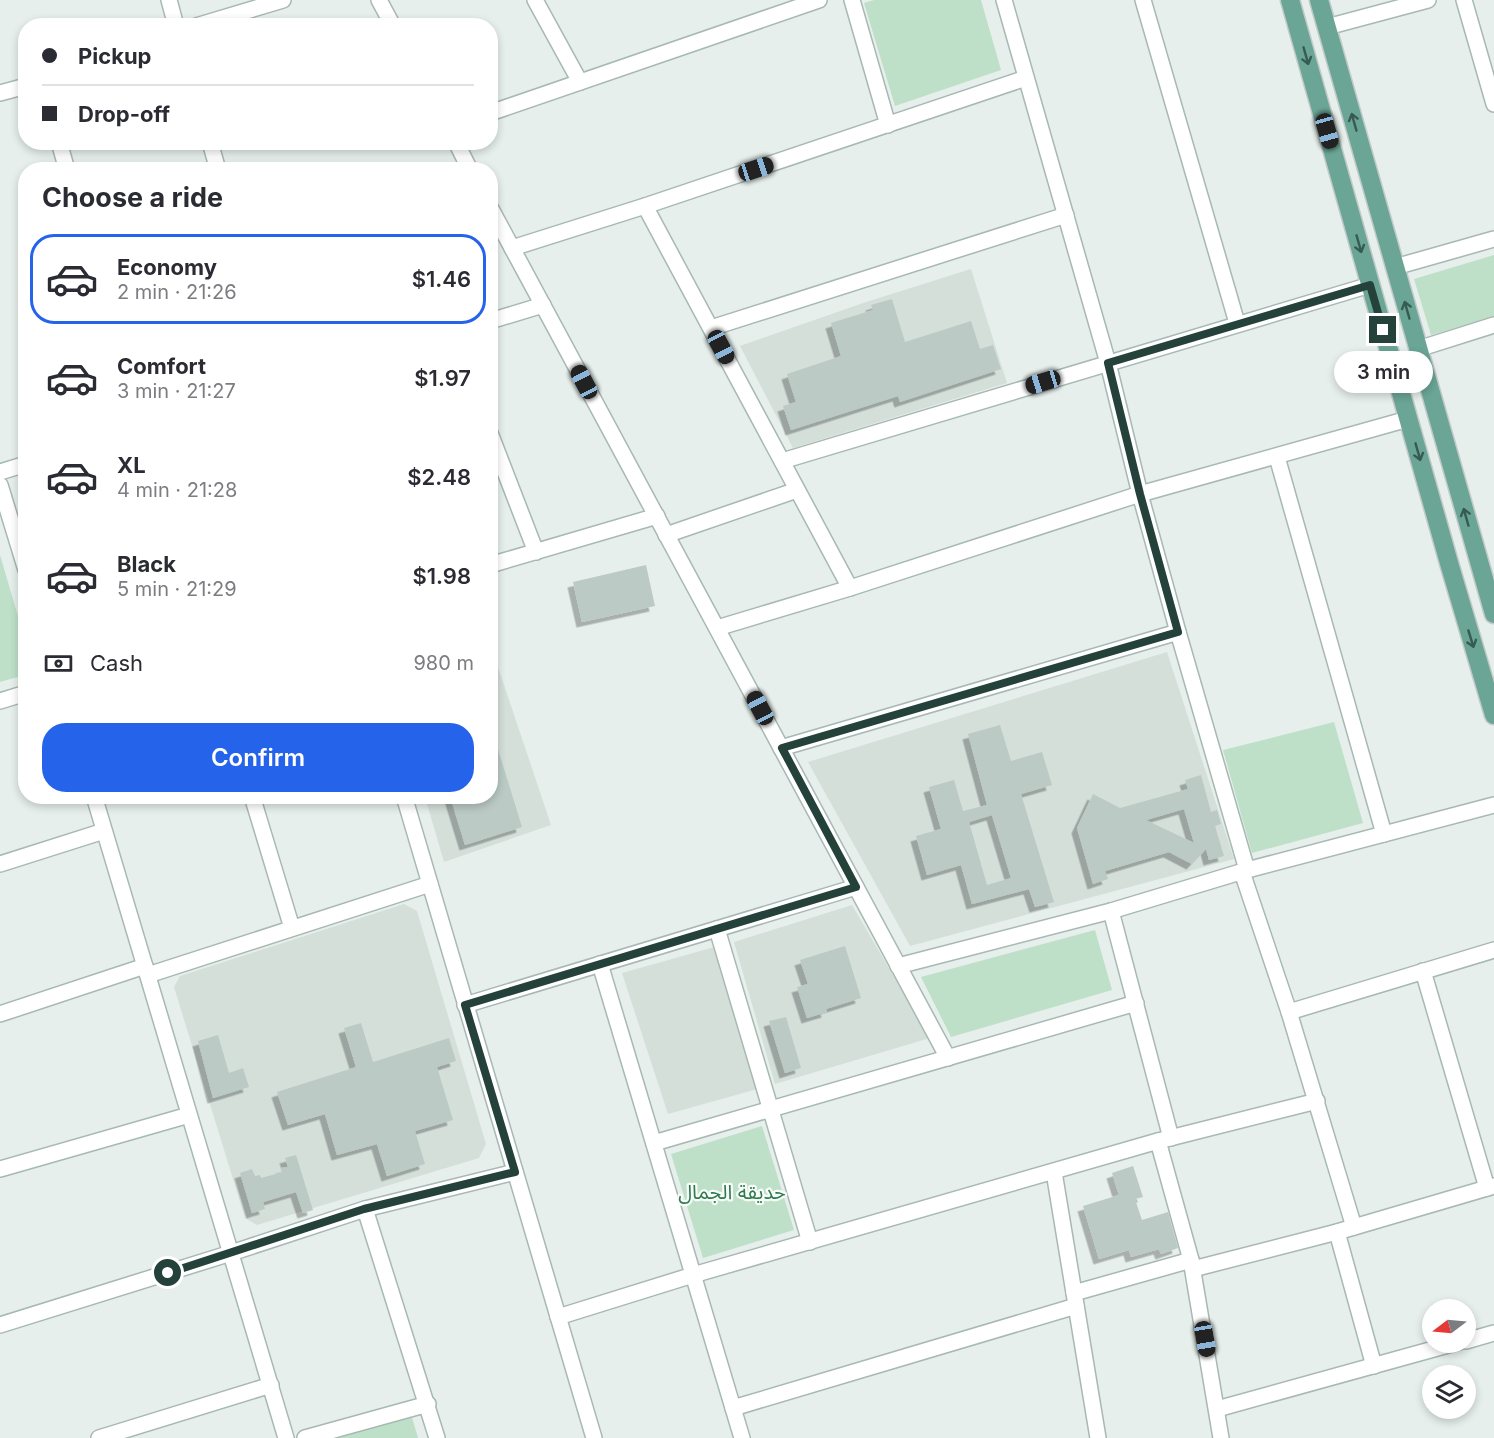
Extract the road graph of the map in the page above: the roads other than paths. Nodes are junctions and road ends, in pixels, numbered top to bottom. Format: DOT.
graph roads {
  1 [pos="169,0"];
  2 [pos="283,0"];
  3 [pos="379,0"];
  4 [pos="535,0"];
  5 [pos="819,0"];
  6 [pos="852,0"];
  7 [pos="1004,0"];
  8 [pos="1143,0"];
  9 [pos="1290,0"];
  10 [pos="1319,0"];
  11 [pos="1428,0"];
  12 [pos="1464,0"];
  13 [pos="175,18"];
  14 [pos="223,18"];
  15 [pos="389,18"];
  16 [pos="1327,27"];
  17 [pos="1026,78"];
  18 [pos="580,82"];
  19 [pos="18,88"];
  20 [pos="0,93"];
  21 [pos="1494,100"];
  22 [pos="498,110"];
  23 [pos="888,125"];
  24 [pos="645,206"];
  25 [pos="1066,215"];
  26 [pos="498,222"];
  27 [pos="1494,239"];
  28 [pos="512,248"];
  29 [pos="1395,267"];
  30 [pos="1370,285"];
  31 [pos="543,304"];
  32 [pos="498,318"];
  33 [pos="1237,323"];
  34 [pos="1494,325"];
  35 [pos="711,328"];
  36 [pos="1418,349"];
  37 [pos="1108,363"];
  38 [pos="1408,419"];
  39 [pos="498,454"];
  40 [pos="1277,457"];
  41 [pos="782,461"];
  42 [pos="18,466"];
  43 [pos="0,472"];
  44 [pos="0,485"];
  45 [pos="797,489"];
  46 [pos="1140,494"];
  47 [pos="657,516"];
  48 [pos="666,534"];
  49 [pos="18,544"];
  50 [pos="536,552"];
  51 [pos="1477,555"];
  52 [pos="498,563"];
  53 [pos="1449,563"];
  54 [pos="850,588"];
  55 [pos="1494,614"];
  56 [pos="717,628"];
  57 [pos="1178,632"];
  58 [pos="18,695"];
  59 [pos="0,701"];
  60 [pos="1494,715"];
  61 [pos="782,748"];
  62 [pos="96,804"];
  63 [pos="254,804"];
  64 [pos="406,804"];
  65 [pos="1494,805"];
  66 [pos="104,831"];
  67 [pos="1384,834"];
  68 [pos="0,864"];
  69 [pos="1245,871"];
  70 [pos="430,884"];
  71 [pos="856,887"];
  72 [pos="1111,911"];
  73 [pos="292,928"];
  74 [pos="717,929"];
  75 [pos="1494,950"];
  76 [pos="600,964"];
  77 [pos="898,966"];
  78 [pos="147,971"];
  79 [pos="1423,971"];
  80 [pos="1136,1003"];
  81 [pos="465,1005"];
  82 [pos="1290,1012"];
  83 [pos="0,1014"];
  84 [pos="948,1058"];
  85 [pos="1317,1101"];
  86 [pos="771,1109"];
  87 [pos="189,1115"];
  88 [pos="1165,1139"];
  89 [pos="654,1143"];
  90 [pos="0,1169"];
  91 [pos="515,1172"];
  92 [pos="1054,1172"];
  93 [pos="1491,1187"];
  94 [pos="364,1209"];
  95 [pos="1354,1227"];
  96 [pos="1337,1232"];
  97 [pos="810,1242"];
  98 [pos="231,1253"];
  99 [pos="1192,1265"];
  100 [pos="693,1275"];
  101 [pos="1075,1299"];
  102 [pos="558,1317"];
  103 [pos="0,1325"];
  104 [pos="1494,1333"];
  105 [pos="1476,1338"];
  106 [pos="1422,1352"];
  107 [pos="1374,1366"];
  108 [pos="271,1385"];
  109 [pos="428,1404"];
  110 [pos="733,1408"];
  111 [pos="1217,1409"];
  112 [pos="99,1438"];
  113 [pos="286,1438"];
  114 [pos="305,1438"];
  115 [pos="437,1438"];
  116 [pos="594,1438"];
  117 [pos="742,1438"];
  118 [pos="1098,1438"];
  119 [pos="1221,1438"];
  1 -- 13 [label="street"];
  2 -- 14 [label="street"];
  3 -- 15 [label="street"];
  4 -- 18 [label="street"];
  5 -- 18 [label="street"];
  6 -- 23 [label="street"];
  7 -- 17 [label="street"];
  8 -- 33 [label="street"];
  9 -- 30 [label="main road, one-way"];
  10 -- 16 [label="main road"];
  11 -- 16 [label="street"];
  12 -- 21 [label="street"];
  29 -- 16 [label="main road, one-way"];
  17 -- 23 [label="street"];
  17 -- 25 [label="street"];
  18 -- 22 [label="street"];
  19 -- 20 [label="street"];
  23 -- 24 [label="street"];
  24 -- 28 [label="street"];
  24 -- 35 [label="street"];
  25 -- 35 [label="street"];
  25 -- 37 [label="street"];
  26 -- 28 [label="street"];
  27 -- 29 [label="street"];
  28 -- 31 [label="street"];
  36 -- 29 [label="main road, one-way"];
  30 -- 33 [label="street"];
  30 -- 38 [label="main road"];
  31 -- 32 [label="street"];
  31 -- 47 [label="street"];
  33 -- 37 [label="street"];
  34 -- 36 [label="street"];
  35 -- 41 [label="street"];
  51 -- 36 [label="main road, one-way"];
  37 -- 41 [label="street"];
  37 -- 46 [label="street"];
  38 -- 40 [label="street"];
  38 -- 53 [label="main road, one-way"];
  39 -- 50 [label="street"];
  40 -- 46 [label="street"];
  40 -- 67 [label="street"];
  41 -- 45 [label="street"];
  42 -- 43 [label="street"];
  44 -- 49 [label="street"];
  45 -- 48 [label="street"];
  45 -- 54 [label="street"];
  46 -- 54 [label="street"];
  46 -- 57 [label="street"];
  47 -- 48 [label="street"];
  47 -- 50 [label="street"];
  48 -- 56 [label="street"];
  50 -- 52 [label="street"];
  51 -- 53 [label="main road"];
  51 -- 55 [label="main road"];
  53 -- 60 [label="main road, one-way"];
  54 -- 56 [label="street"];
  56 -- 61 [label="street"];
  57 -- 61 [label="street"];
  57 -- 69 [label="street"];
  58 -- 59 [label="street"];
  61 -- 71 [label="street"];
  62 -- 66 [label="street"];
  63 -- 73 [label="street"];
  64 -- 70 [label="street"];
  65 -- 67 [label="street"];
  66 -- 68 [label="street"];
  66 -- 78 [label="street"];
  67 -- 69 [label="street"];
  69 -- 72 [label="street"];
  69 -- 82 [label="street"];
  70 -- 73 [label="street"];
  70 -- 81 [label="street"];
  71 -- 74 [label="street"];
  71 -- 77 [label="street"];
  72 -- 77 [label="street"];
  72 -- 80 [label="street"];
  73 -- 78 [label="street"];
  74 -- 76 [label="street"];
  74 -- 86 [label="street"];
  75 -- 79 [label="street"];
  76 -- 81 [label="street"];
  76 -- 89 [label="street"];
  77 -- 84 [label="street"];
  78 -- 83 [label="street"];
  78 -- 87 [label="street"];
  79 -- 82 [label="street"];
  79 -- 93 [label="street"];
  80 -- 84 [label="street"];
  80 -- 88 [label="street"];
  81 -- 91 [label="street"];
  82 -- 85 [label="street"];
  84 -- 86 [label="street"];
  85 -- 88 [label="street"];
  85 -- 95 [label="street"];
  86 -- 89 [label="street"];
  86 -- 97 [label="street"];
  87 -- 90 [label="street"];
  87 -- 98 [label="street"];
  88 -- 92 [label="street"];
  88 -- 99 [label="street"];
  89 -- 100 [label="street"];
  91 -- 94 [label="street"];
  91 -- 102 [label="street"];
  92 -- 97 [label="street"];
  92 -- 101 [label="street"];
  93 -- 95 [label="street"];
  94 -- 98 [label="street"];
  94 -- 109 [label="street"];
  95 -- 96 [label="street"];
  96 -- 99 [label="street"];
  96 -- 107 [label="street"];
  97 -- 100 [label="street"];
  98 -- 103 [label="street"];
  98 -- 108 [label="street"];
  99 -- 101 [label="street"];
  99 -- 111 [label="street"];
  100 -- 102 [label="street"];
  100 -- 110 [label="street"];
  101 -- 110 [label="street"];
  101 -- 118 [label="street"];
  102 -- 116 [label="street"];
  104 -- 105 [label="street"];
  106 -- 107 [label="street"];
  107 -- 111 [label="street"];
  108 -- 112 [label="street"];
  108 -- 113 [label="street"];
  109 -- 114 [label="street"];
  109 -- 115 [label="street"];
  110 -- 117 [label="street"];
  111 -- 119 [label="street"];
}
